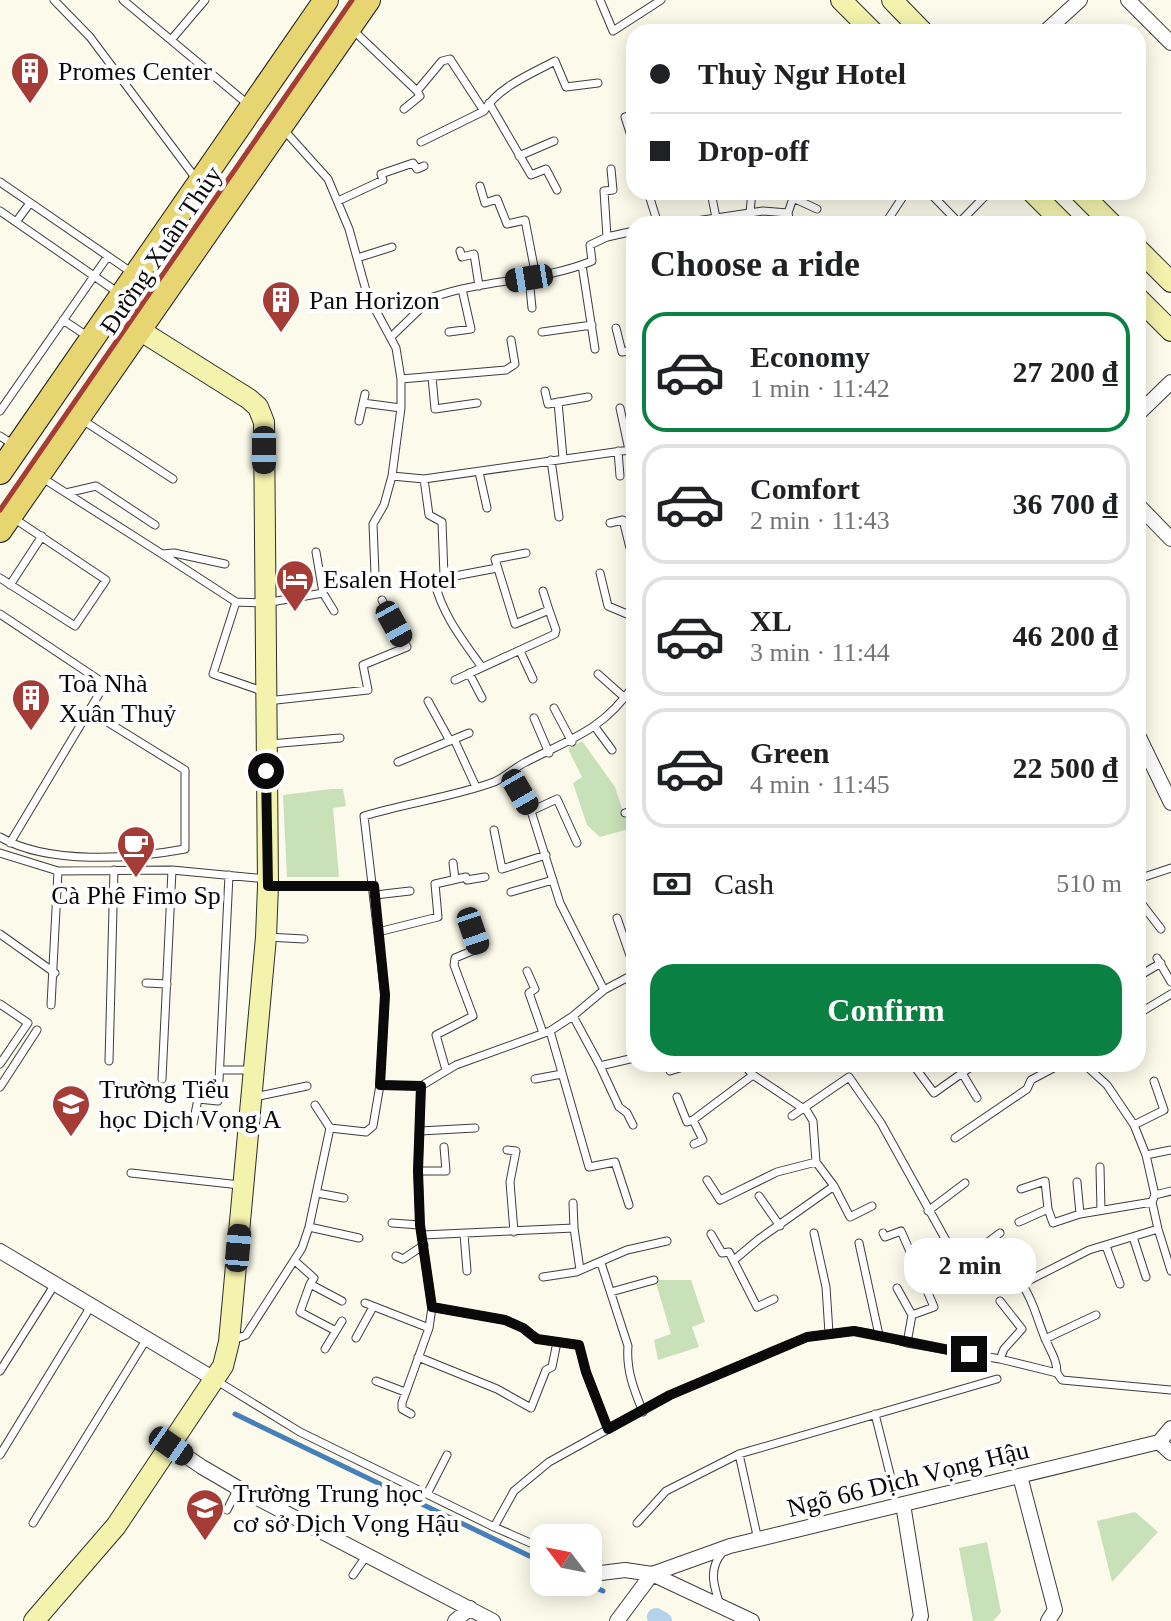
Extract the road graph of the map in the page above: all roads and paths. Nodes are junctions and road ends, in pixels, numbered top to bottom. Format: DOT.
graph roads {
  1 [pos="54,0"];
  2 [pos="123,0"];
  3 [pos="205,0"];
  4 [pos="326,0"];
  5 [pos="368,0"];
  6 [pos="600,0"];
  7 [pos="661,0"];
  8 [pos="841,0"];
  9 [pos="892,0"];
  10 [pos="1080,0"];
  11 [pos="1128,0"];
  12 [pos="864,24"];
  13 [pos="915,24"];
  14 [pos="1054,24"];
  15 [pos="350,26"];
  16 [pos="302,35"];
  17 [pos="171,40"];
  18 [pos="1171,43"];
  19 [pos="330,54"];
  20 [pos="598,83"];
  21 [pos="417,91"];
  22 [pos="489,103"];
  23 [pos="251,107"];
  24 [pos="404,109"];
  25 [pos="484,111"];
  26 [pos="280,125"];
  27 [pos="554,141"];
  28 [pos="421,142"];
  29 [pos="519,156"];
  30 [pos="424,166"];
  31 [pos="611,169"];
  32 [pos="0,182"];
  33 [pos="199,183"];
  34 [pos="480,186"];
  35 [pos="557,190"];
  36 [pos="751,200"];
  37 [pos="792,200"];
  38 [pos="802,200"];
  39 [pos="936,200"];
  40 [pos="982,200"];
  41 [pos="1040,200"];
  42 [pos="1088,200"];
  43 [pos="338,201"];
  44 [pos="30,203"];
  45 [pos="817,209"];
  46 [pos="0,211"];
  47 [pos="750,212"];
  48 [pos="788,213"];
  49 [pos="727,216"];
  50 [pos="789,216"];
  51 [pos="952,216"];
  52 [pos="966,216"];
  53 [pos="1056,216"];
  54 [pos="1104,216"];
  55 [pos="16,222"];
  56 [pos="626,233"];
  57 [pos="607,237"];
  58 [pos="392,247"];
  59 [pos="460,251"];
  60 [pos="108,256"];
  61 [pos="1146,257"];
  62 [pos="357,258"];
  63 [pos="582,265"];
  64 [pos="94,276"];
  65 [pos="533,278"];
  66 [pos="1171,282"];
  67 [pos="129,286"];
  68 [pos="479,286"];
  69 [pos="462,289"];
  70 [pos="1146,306"];
  71 [pos="532,308"];
  72 [pos="63,320"];
  73 [pos="592,325"];
  74 [pos="616,328"];
  75 [pos="141,331"];
  76 [pos="1171,331"];
  77 [pos="449,332"];
  78 [pos="542,332"];
  79 [pos="391,337"];
  80 [pos="92,339"];
  81 [pos="511,340"];
  82 [pos="595,349"];
  83 [pos="626,351"];
  84 [pos="432,377"];
  85 [pos="401,379"];
  86 [pos="1171,382"];
  87 [pos="545,391"];
  88 [pos="588,397"];
  89 [pos="558,402"];
  90 [pos="477,403"];
  91 [pos="1146,406"];
  92 [pos="401,408"];
  93 [pos="620,408"];
  94 [pos="0,411"];
  95 [pos="80,418"];
  96 [pos="359,421"];
  97 [pos="626,436"];
  98 [pos="8,442"];
  99 [pos="626,450"];
  100 [pos="618,451"];
  101 [pos="563,458"];
  102 [pos="551,460"];
  103 [pos="0,472"];
  104 [pos="479,472"];
  105 [pos="39,475"];
  106 [pos="392,476"];
  107 [pos="620,476"];
  108 [pos="173,479"];
  109 [pos="424,479"];
  110 [pos="66,493"];
  111 [pos="487,508"];
  112 [pos="1146,513"];
  113 [pos="559,517"];
  114 [pos="5,523"];
  115 [pos="610,523"];
  116 [pos="155,525"];
  117 [pos="626,532"];
  118 [pos="42,536"];
  119 [pos="1171,539"];
  120 [pos="316,552"];
  121 [pos="526,553"];
  122 [pos="162,554"];
  123 [pos="225,564"];
  124 [pos="497,568"];
  125 [pos="600,573"];
  126 [pos="375,574"];
  127 [pos="444,576"];
  128 [pos="0,578"];
  129 [pos="10,585"];
  130 [pos="543,591"];
  131 [pos="323,593"];
  132 [pos="382,600"];
  133 [pos="236,602"];
  134 [pos="265,603"];
  135 [pos="549,610"];
  136 [pos="334,611"];
  137 [pos="0,614"];
  138 [pos="626,614"];
  139 [pos="520,651"];
  140 [pos="481,666"];
  141 [pos="469,673"];
  142 [pos="598,674"];
  143 [pos="533,679"];
  144 [pos="455,680"];
  145 [pos="265,697"];
  146 [pos="482,698"];
  147 [pos="625,698"];
  148 [pos="428,701"];
  149 [pos="554,708"];
  150 [pos="88,710"];
  151 [pos="534,718"];
  152 [pos="595,727"];
  153 [pos="469,733"];
  154 [pos="340,738"];
  155 [pos="452,740"];
  156 [pos="572,742"];
  157 [pos="265,744"];
  158 [pos="612,750"];
  159 [pos="1146,751"];
  160 [pos="549,753"];
  161 [pos="398,762"];
  162 [pos="509,773"];
  163 [pos="476,787"];
  164 [pos="1171,803"];
  165 [pos="531,811"];
  166 [pos="494,830"];
  167 [pos="0,837"];
  168 [pos="10,843"];
  169 [pos="577,843"];
  170 [pos="0,853"];
  171 [pos="546,855"];
  172 [pos="453,863"];
  173 [pos="1171,868"];
  174 [pos="114,870"];
  175 [pos="172,870"];
  176 [pos="58,871"];
  177 [pos="229,875"];
  178 [pos="1146,876"];
  179 [pos="485,877"];
  180 [pos="455,879"];
  181 [pos="553,880"];
  182 [pos="268,883"];
  183 [pos="374,890"];
  184 [pos="410,891"];
  185 [pos="511,892"];
  186 [pos="1146,909"];
  187 [pos="617,918"];
  188 [pos="1161,929"];
  189 [pos="473,931"];
  190 [pos="378,932"];
  191 [pos="0,934"];
  192 [pos="266,937"];
  193 [pos="304,939"];
  194 [pos="626,944"];
  195 [pos="527,971"];
  196 [pos="1146,971"];
  197 [pos="55,973"];
  198 [pos="626,978"];
  199 [pos="1171,982"];
  200 [pos="146,983"];
  201 [pos="167,984"];
  202 [pos="604,990"];
  203 [pos="1171,994"];
  204 [pos="0,1004"];
  205 [pos="51,1005"];
  206 [pos="1146,1009"];
  207 [pos="573,1016"];
  208 [pos="37,1030"];
  209 [pos="546,1032"];
  210 [pos="626,1060"];
  211 [pos="109,1061"];
  212 [pos="0,1064"];
  213 [pos="600,1066"];
  214 [pos="221,1070"];
  215 [pos="254,1070"];
  216 [pos="446,1070"];
  217 [pos="750,1072"];
  218 [pos="918,1072"];
  219 [pos="959,1072"];
  220 [pos="964,1072"];
  221 [pos="1046,1072"];
  222 [pos="1093,1072"];
  223 [pos="562,1074"];
  224 [pos="753,1075"];
  225 [pos="162,1079"];
  226 [pos="535,1079"];
  227 [pos="1154,1081"];
  228 [pos="380,1085"];
  229 [pos="307,1086"];
  230 [pos="421,1086"];
  231 [pos="0,1087"];
  232 [pos="251,1097"];
  233 [pos="677,1097"];
  234 [pos="977,1098"];
  235 [pos="315,1105"];
  236 [pos="804,1107"];
  237 [pos="792,1116"];
  238 [pos="693,1120"];
  239 [pos="193,1124"];
  240 [pos="633,1125"];
  241 [pos="1134,1125"];
  242 [pos="330,1128"];
  243 [pos="475,1128"];
  244 [pos="420,1131"];
  245 [pos="955,1138"];
  246 [pos="694,1144"];
  247 [pos="444,1147"];
  248 [pos="507,1150"];
  249 [pos="1171,1150"];
  250 [pos="1146,1155"];
  251 [pos="816,1162"];
  252 [pos="1100,1167"];
  253 [pos="418,1171"];
  254 [pos="131,1173"];
  255 [pos="707,1180"];
  256 [pos="1077,1182"];
  257 [pos="965,1183"];
  258 [pos="243,1186"];
  259 [pos="834,1186"];
  260 [pos="1021,1189"];
  261 [pos="1171,1191"];
  262 [pos="317,1193"];
  263 [pos="759,1196"];
  264 [pos="344,1198"];
  265 [pos="1154,1198"];
  266 [pos="573,1203"];
  267 [pos="629,1205"];
  268 [pos="872,1206"];
  269 [pos="1048,1209"];
  270 [pos="1101,1210"];
  271 [pos="928,1211"];
  272 [pos="1080,1214"];
  273 [pos="1019,1222"];
  274 [pos="392,1223"];
  275 [pos="420,1225"];
  276 [pos="780,1226"];
  277 [pos="309,1227"];
  278 [pos="574,1228"];
  279 [pos="1158,1229"];
  280 [pos="514,1232"];
  281 [pos="814,1233"];
  282 [pos="883,1233"];
  283 [pos="1000,1233"];
  284 [pos="464,1234"];
  285 [pos="711,1234"];
  286 [pos="422,1235"];
  287 [pos="1133,1237"];
  288 [pos="359,1238"];
  289 [pos="667,1241"];
  290 [pos="859,1243"];
  291 [pos="424,1245"];
  292 [pos="1106,1246"];
  293 [pos="0,1251"];
  294 [pos="953,1253"];
  295 [pos="396,1256"];
  296 [pos="734,1260"];
  297 [pos="295,1261"];
  298 [pos="962,1261"];
  299 [pos="601,1263"];
  300 [pos="580,1270"];
  301 [pos="467,1271"];
  302 [pos="1171,1271"];
  303 [pos="919,1272"];
  304 [pos="974,1274"];
  305 [pos="543,1277"];
  306 [pos="1146,1277"];
  307 [pos="654,1280"];
  308 [pos="55,1284"];
  309 [pos="310,1284"];
  310 [pos="1120,1284"];
  311 [pos="897,1288"];
  312 [pos="611,1292"];
  313 [pos="774,1299"];
  314 [pos="342,1301"];
  315 [pos="1000,1301"];
  316 [pos="365,1303"];
  317 [pos="91,1306"];
  318 [pos="373,1307"];
  319 [pos="432,1307"];
  320 [pos="912,1315"];
  321 [pos="1096,1315"];
  322 [pos="342,1321"];
  323 [pos="429,1328"];
  324 [pos="336,1331"];
  325 [pos="829,1333"];
  326 [pos="879,1335"];
  327 [pos="356,1338"];
  328 [pos="1045,1339"];
  329 [pos="146,1340"];
  330 [pos="229,1342"];
  331 [pos="557,1342"];
  332 [pos="907,1343"];
  333 [pos="325,1349"];
  334 [pos="418,1357"];
  335 [pos="1000,1359"];
  336 [pos="0,1371"];
  337 [pos="1057,1373"];
  338 [pos="997,1379"];
  339 [pos="216,1380"];
  340 [pos="376,1381"];
  341 [pos="1171,1390"];
  342 [pos="405,1392"];
  343 [pos="643,1412"];
  344 [pos="411,1414"];
  345 [pos="875,1414"];
  346 [pos="1171,1428"];
  347 [pos="608,1429"];
  348 [pos="1159,1442"];
  349 [pos="171,1446"];
  350 [pos="1171,1453"];
  351 [pos="739,1454"];
  352 [pos="0,1455"];
  353 [pos="447,1455"];
  354 [pos="890,1474"];
  355 [pos="1020,1476"];
  356 [pos="238,1488"];
  357 [pos="427,1494"];
  358 [pos="903,1504"];
  359 [pos="227,1510"];
  360 [pos="33,1523"];
  361 [pos="637,1523"];
  362 [pos="494,1527"];
  363 [pos="758,1540"];
  364 [pos="530,1543"];
  365 [pos="730,1546"];
  366 [pos="367,1555"];
  367 [pos="602,1570"];
  368 [pos="652,1574"];
  369 [pos="353,1575"];
  370 [pos="720,1605"];
  371 [pos="470,1608"];
  372 [pos="34,1621"];
  373 [pos="455,1621"];
  374 [pos="493,1621"];
  375 [pos="617,1621"];
  376 [pos="752,1621"];
  377 [pos="919,1621"];
  378 [pos="1048,1621"];
  1 -- 33 [label="lane"];
  2 -- 17 [label="lane"];
  3 -- 17 [label="lane"];
  4 -- 16 [label="main road, Đường Xuân Thủy"];
  5 -- 15 [label="main road, Đường Xuân Thủy"];
  6 -- 7 [label="lane"];
  8 -- 12 [label="street"];
  9 -- 13 [label="street"];
  10 -- 14 [label="street"];
  11 -- 18 [label="street"];
  15 -- 19 [label="main road, Đường Xuân Thủy"];
  15 -- 21 [label="lane"];
  16 -- 19 [label="main road"];
  16 -- 23 [label="main road, Đường Xuân Thủy"];
  17 -- 23 [label="lane"];
  19 -- 26 [label="main road, Đường Xuân Thủy"];
  20 -- 22 [label="lane"];
  21 -- 24 [label="lane"];
  21 -- 25 [label="lane"];
  22 -- 25 [label="lane"];
  22 -- 29 [label="lane"];
  23 -- 33 [label="main road, Đường Xuân Thủy"];
  25 -- 28 [label="lane"];
  26 -- 43 [label="lane"];
  26 -- 75 [label="main road, Đường Xuân Thủy"];
  27 -- 29 [label="lane"];
  29 -- 35 [label="lane"];
  30 -- 43 [label="lane"];
  31 -- 57 [label="lane"];
  32 -- 44 [label="lane"];
  33 -- 67 [label="main road, Đường Xuân Thủy"];
  34 -- 65 [label="lane"];
  36 -- 47 [label="lane"];
  37 -- 48 [label="lane"];
  38 -- 45 [label="lane"];
  39 -- 51 [label="lane"];
  40 -- 52 [label="lane"];
  41 -- 53 [label="street"];
  42 -- 54 [label="street"];
  43 -- 62 [label="lane"];
  44 -- 55 [label="lane"];
  44 -- 60 [label="lane"];
  46 -- 55 [label="lane"];
  47 -- 48 [label="lane"];
  47 -- 49 [label="lane"];
  48 -- 50 [label="lane"];
  55 -- 64 [label="lane"];
  56 -- 57 [label="lane"];
  57 -- 63 [label="lane"];
  58 -- 62 [label="lane"];
  59 -- 68 [label="lane"];
  60 -- 64 [label="lane"];
  60 -- 67 [label="lane"];
  61 -- 66 [label="street"];
  62 -- 79 [label="lane"];
  63 -- 65 [label="lane"];
  63 -- 73 [label="lane"];
  64 -- 67 [label="lane"];
  64 -- 72 [label="lane"];
  65 -- 68 [label="lane"];
  65 -- 71 [label="lane"];
  67 -- 80 [label="main road, Đường Xuân Thủy"];
  68 -- 69 [label="lane"];
  69 -- 77 [label="lane"];
  69 -- 79 [label="lane"];
  70 -- 76 [label="street"];
  72 -- 80 [label="lane"];
  72 -- 94 [label="lane"];
  73 -- 78 [label="lane"];
  73 -- 82 [label="lane"];
  74 -- 83 [label="lane"];
  75 -- 95 [label="main road, Đường Xuân Thủy"];
  75 -- 134 [label="street"];
  79 -- 85 [label="lane"];
  80 -- 98 [label="main road, Đường Xuân Thủy"];
  81 -- 84 [label="lane"];
  84 -- 85 [label="lane"];
  84 -- 90 [label="lane"];
  85 -- 92 [label="lane"];
  86 -- 91 [label="street"];
  87 -- 89 [label="lane"];
  88 -- 89 [label="lane"];
  89 -- 101 [label="lane"];
  92 -- 96 [label="lane"];
  92 -- 106 [label="lane"];
  93 -- 97 [label="lane"];
  95 -- 105 [label="main road, Đường Xuân Thủy"];
  95 -- 108 [label="lane"];
  98 -- 103 [label="main road, Đường Xuân Thủy"];
  99 -- 100 [label="lane"];
  100 -- 101 [label="lane"];
  100 -- 107 [label="lane"];
  101 -- 102 [label="lane"];
  102 -- 104 [label="lane"];
  102 -- 113 [label="lane"];
  104 -- 109 [label="lane"];
  104 -- 111 [label="lane"];
  105 -- 110 [label="lane"];
  105 -- 114 [label="main road, Đường Xuân Thủy"];
  106 -- 109 [label="lane"];
  106 -- 126 [label="lane"];
  109 -- 127 [label="lane"];
  110 -- 116 [label="lane"];
  110 -- 122 [label="lane"];
  112 -- 119 [label="street"];
  114 -- 118 [label="lane"];
  115 -- 117 [label="lane"];
  118 -- 129 [label="lane"];
  118 -- 129 [label="lane"];
  120 -- 131 [label="lane"];
  121 -- 124 [label="lane"];
  122 -- 123 [label="lane"];
  122 -- 133 [label="lane"];
  124 -- 127 [label="lane"];
  124 -- 135 [label="lane"];
  125 -- 138 [label="lane"];
  127 -- 140 [label="lane"];
  128 -- 129 [label="lane"];
  130 -- 135 [label="lane"];
  131 -- 134 [label="lane"];
  131 -- 136 [label="lane"];
  132 -- 145 [label="lane"];
  133 -- 134 [label="lane"];
  133 -- 145 [label="lane"];
  134 -- 145 [label="street"];
  135 -- 139 [label="lane"];
  137 -- 150 [label="lane"];
  139 -- 140 [label="lane"];
  139 -- 143 [label="lane"];
  140 -- 141 [label="lane"];
  141 -- 144 [label="lane"];
  141 -- 146 [label="lane"];
  142 -- 147 [label="lane"];
  145 -- 157 [label="street"];
  147 -- 152 [label="lane"];
  148 -- 155 [label="lane"];
  149 -- 156 [label="lane"];
  150 -- 168 [label="lane"];
  150 -- 168 [label="lane"];
  151 -- 160 [label="lane"];
  152 -- 156 [label="lane"];
  152 -- 158 [label="lane"];
  153 -- 155 [label="lane"];
  154 -- 157 [label="lane"];
  155 -- 161 [label="lane"];
  155 -- 163 [label="lane"];
  156 -- 160 [label="lane"];
  157 -- 182 [label="street"];
  159 -- 164 [label="street"];
  160 -- 162 [label="lane"];
  162 -- 163 [label="lane"];
  162 -- 165 [label="lane"];
  163 -- 183 [label="lane"];
  165 -- 169 [label="lane"];
  165 -- 171 [label="lane"];
  166 -- 171 [label="lane"];
  167 -- 168 [label="lane"];
  170 -- 176 [label="lane"];
  171 -- 181 [label="lane"];
  172 -- 180 [label="lane"];
  173 -- 178 [label="lane"];
  174 -- 175 [label="lane"];
  174 -- 176 [label="lane"];
  174 -- 211 [label="lane"];
  175 -- 177 [label="lane"];
  175 -- 201 [label="lane"];
  176 -- 197 [label="lane"];
  177 -- 182 [label="lane"];
  177 -- 214 [label="lane"];
  179 -- 180 [label="lane"];
  180 -- 190 [label="lane"];
  181 -- 185 [label="lane"];
  181 -- 202 [label="lane"];
  182 -- 183 [label="lane"];
  182 -- 192 [label="street"];
  183 -- 184 [label="lane"];
  183 -- 190 [label="lane"];
  186 -- 188 [label="lane"];
  187 -- 194 [label="lane"];
  189 -- 216 [label="lane"];
  190 -- 228 [label="lane"];
  191 -- 197 [label="lane"];
  192 -- 193 [label="lane"];
  192 -- 215 [label="street"];
  195 -- 209 [label="lane"];
  196 -- 199 [label="lane"];
  197 -- 205 [label="lane"];
  198 -- 202 [label="lane"];
  200 -- 201 [label="lane"];
  201 -- 225 [label="lane"];
  202 -- 207 [label="lane"];
  203 -- 206 [label="lane"];
  204 -- 212 [label="lane"];
  207 -- 209 [label="lane"];
  207 -- 213 [label="lane"];
  208 -- 231 [label="lane"];
  209 -- 216 [label="lane"];
  209 -- 223 [label="lane"];
  210 -- 213 [label="lane"];
  213 -- 240 [label="lane"];
  214 -- 215 [label="lane"];
  214 -- 239 [label="lane"];
  215 -- 232 [label="street"];
  216 -- 230 [label="lane"];
  217 -- 224 [label="lane"];
  218 -- 219 [label="lane"];
  220 -- 234 [label="lane"];
  221 -- 245 [label="lane"];
  222 -- 241 [label="lane"];
  223 -- 226 [label="lane"];
  223 -- 267 [label="lane"];
  224 -- 236 [label="lane"];
  224 -- 238 [label="lane"];
  227 -- 241 [label="lane"];
  228 -- 230 [label="lane"];
  228 -- 242 [label="lane"];
  229 -- 232 [label="lane"];
  230 -- 244 [label="lane"];
  232 -- 258 [label="street"];
  233 -- 238 [label="lane"];
  235 -- 242 [label="lane"];
  236 -- 237 [label="lane"];
  236 -- 251 [label="lane"];
  236 -- 271 [label="lane"];
  238 -- 246 [label="lane"];
  241 -- 250 [label="lane"];
  242 -- 262 [label="lane"];
  243 -- 244 [label="lane"];
  244 -- 253 [label="lane"];
  247 -- 253 [label="lane"];
  248 -- 280 [label="lane"];
  249 -- 250 [label="lane"];
  250 -- 265 [label="lane"];
  251 -- 255 [label="lane"];
  251 -- 259 [label="lane"];
  252 -- 270 [label="lane"];
  253 -- 275 [label="lane"];
  254 -- 258 [label="lane"];
  256 -- 272 [label="lane"];
  257 -- 271 [label="lane"];
  258 -- 330 [label="street"];
  259 -- 268 [label="lane"];
  259 -- 276 [label="lane"];
  260 -- 269 [label="lane"];
  261 -- 265 [label="lane"];
  262 -- 264 [label="lane"];
  262 -- 277 [label="lane"];
  263 -- 276 [label="lane"];
  265 -- 270 [label="lane"];
  265 -- 279 [label="lane"];
  266 -- 278 [label="lane"];
  269 -- 272 [label="lane"];
  269 -- 273 [label="lane"];
  270 -- 272 [label="lane"];
  271 -- 294 [label="lane"];
  274 -- 275 [label="lane"];
  275 -- 286 [label="lane"];
  276 -- 296 [label="lane"];
  277 -- 288 [label="lane"];
  277 -- 297 [label="lane"];
  278 -- 280 [label="lane"];
  278 -- 300 [label="lane"];
  279 -- 287 [label="lane"];
  279 -- 302 [label="lane"];
  280 -- 284 [label="lane"];
  281 -- 325 [label="lane"];
  282 -- 303 [label="lane"];
  283 -- 298 [label="lane"];
  284 -- 286 [label="lane"];
  284 -- 301 [label="lane"];
  285 -- 296 [label="lane"];
  286 -- 291 [label="lane"];
  287 -- 292 [label="lane"];
  287 -- 306 [label="lane"];
  289 -- 299 [label="lane"];
  290 -- 326 [label="lane"];
  291 -- 295 [label="lane"];
  291 -- 319 [label="lane"];
  292 -- 310 [label="lane"];
  292 -- 328 [label="lane"];
  293 -- 308 [label="street"];
  294 -- 298 [label="lane"];
  294 -- 303 [label="lane"];
  296 -- 313 [label="lane"];
  297 -- 309 [label="lane"];
  297 -- 330 [label="lane"];
  298 -- 304 [label="lane"];
  299 -- 300 [label="lane"];
  299 -- 312 [label="lane"];
  300 -- 305 [label="lane"];
  303 -- 320 [label="lane"];
  307 -- 312 [label="lane"];
  308 -- 317 [label="street"];
  308 -- 336 [label="lane"];
  309 -- 314 [label="lane"];
  309 -- 324 [label="lane"];
  311 -- 320 [label="lane"];
  312 -- 343 [label="lane"];
  315 -- 335 [label="lane"];
  316 -- 318 [label="lane"];
  317 -- 329 [label="street"];
  317 -- 352 [label="lane"];
  318 -- 323 [label="lane"];
  318 -- 327 [label="lane"];
  319 -- 323 [label="lane"];
  319 -- 331 [label="lane"];
  320 -- 332 [label="lane"];
  321 -- 328 [label="lane"];
  322 -- 324 [label="lane"];
  323 -- 334 [label="lane"];
  324 -- 333 [label="lane"];
  325 -- 326 [label="lane"];
  325 -- 343 [label="lane"];
  326 -- 332 [label="lane"];
  328 -- 337 [label="lane"];
  329 -- 339 [label="street"];
  329 -- 360 [label="lane"];
  330 -- 339 [label="street"];
  331 -- 334 [label="lane"];
  331 -- 347 [label="lane"];
  332 -- 335 [label="lane"];
  334 -- 342 [label="lane"];
  335 -- 337 [label="lane"];
  337 -- 341 [label="lane"];
  338 -- 345 [label="lane"];
  339 -- 349 [label="street"];
  339 -- 357 [label="lane"];
  340 -- 342 [label="lane"];
  342 -- 344 [label="lane"];
  343 -- 347 [label="lane"];
  345 -- 351 [label="lane"];
  345 -- 354 [label="lane"];
  346 -- 348 [label="street"];
  347 -- 362 [label="lane"];
  348 -- 350 [label="street"];
  348 -- 355 [label="street, Ngõ 66 Dịch Vọng Hậu"];
  349 -- 356 [label="street"];
  349 -- 372 [label="street"];
  351 -- 361 [label="lane"];
  351 -- 363 [label="lane"];
  353 -- 357 [label="lane"];
  355 -- 358 [label="street, Ngõ 66 Dịch Vọng Hậu"];
  355 -- 378 [label="street"];
  356 -- 359 [label="lane"];
  356 -- 366 [label="street"];
  357 -- 362 [label="lane"];
  358 -- 363 [label="street, Ngõ 66 Dịch Vọng Hậu"];
  358 -- 377 [label="street"];
  362 -- 364 [label="lane"];
  363 -- 365 [label="street, Ngõ 66 Dịch Vọng Hậu"];
  365 -- 368 [label="street, Ngõ 66 Dịch Vọng Hậu"];
  365 -- 370 [label="lane"];
  366 -- 369 [label="lane"];
  366 -- 371 [label="street"];
  367 -- 368 [label="street"];
  368 -- 370 [label="street"];
  368 -- 375 [label="street"];
  370 -- 376 [label="street"];
  371 -- 373 [label="street"];
  371 -- 374 [label="street"];
}
